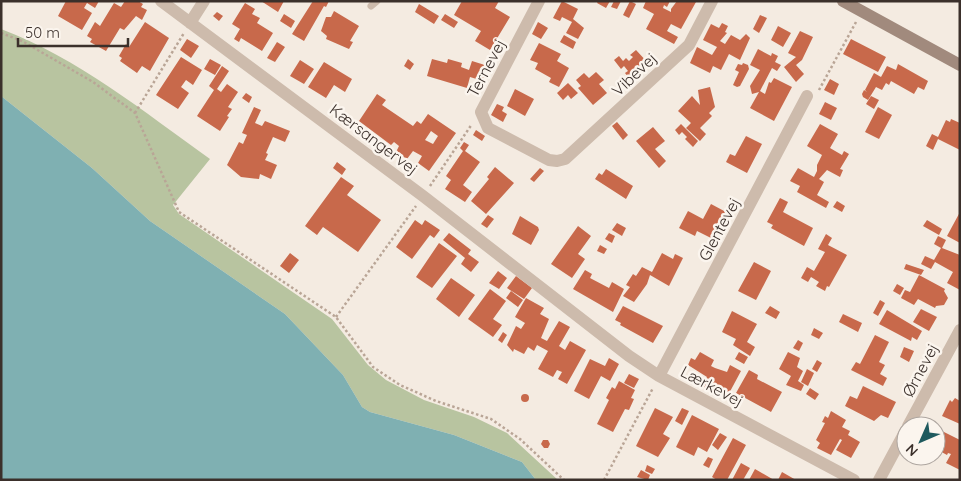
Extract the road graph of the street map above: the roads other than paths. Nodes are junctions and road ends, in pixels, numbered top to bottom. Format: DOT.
graph roads {
  1 [pos="161,1"];
  2 [pos="204,1"];
  3 [pos="539,1"];
  4 [pos="712,1"];
  5 [pos="843,1"];
  6 [pos="190,23"];
  7 [pos="960,65"];
  8 [pos="807,96"];
  9 [pos="565,159"];
  10 [pos="564,305"];
  11 [pos="960,330"];
  12 [pos="659,376"];
  13 [pos="913,416"];
  14 [pos="896,449"];
  15 [pos="854,480"];
  16 [pos="879,480"];
  1 -- 6 [label="street, Kærsangervej"];
  2 -- 6 [label="street"];
  3 -- 9 [label="street, Ternevej"];
  4 -- 9 [label="street, Vibevej"];
  5 -- 7 [label="street"];
  6 -- 10 [label="street, Kærsangervej"];
  8 -- 12 [label="street, Glentevej"];
  10 -- 12 [label="street, Lærkevej"];
  11 -- 13 [label="street, Ørnevej"];
  12 -- 15 [label="street, Lærkevej"];
  14 -- 16 [label="street"];
}
